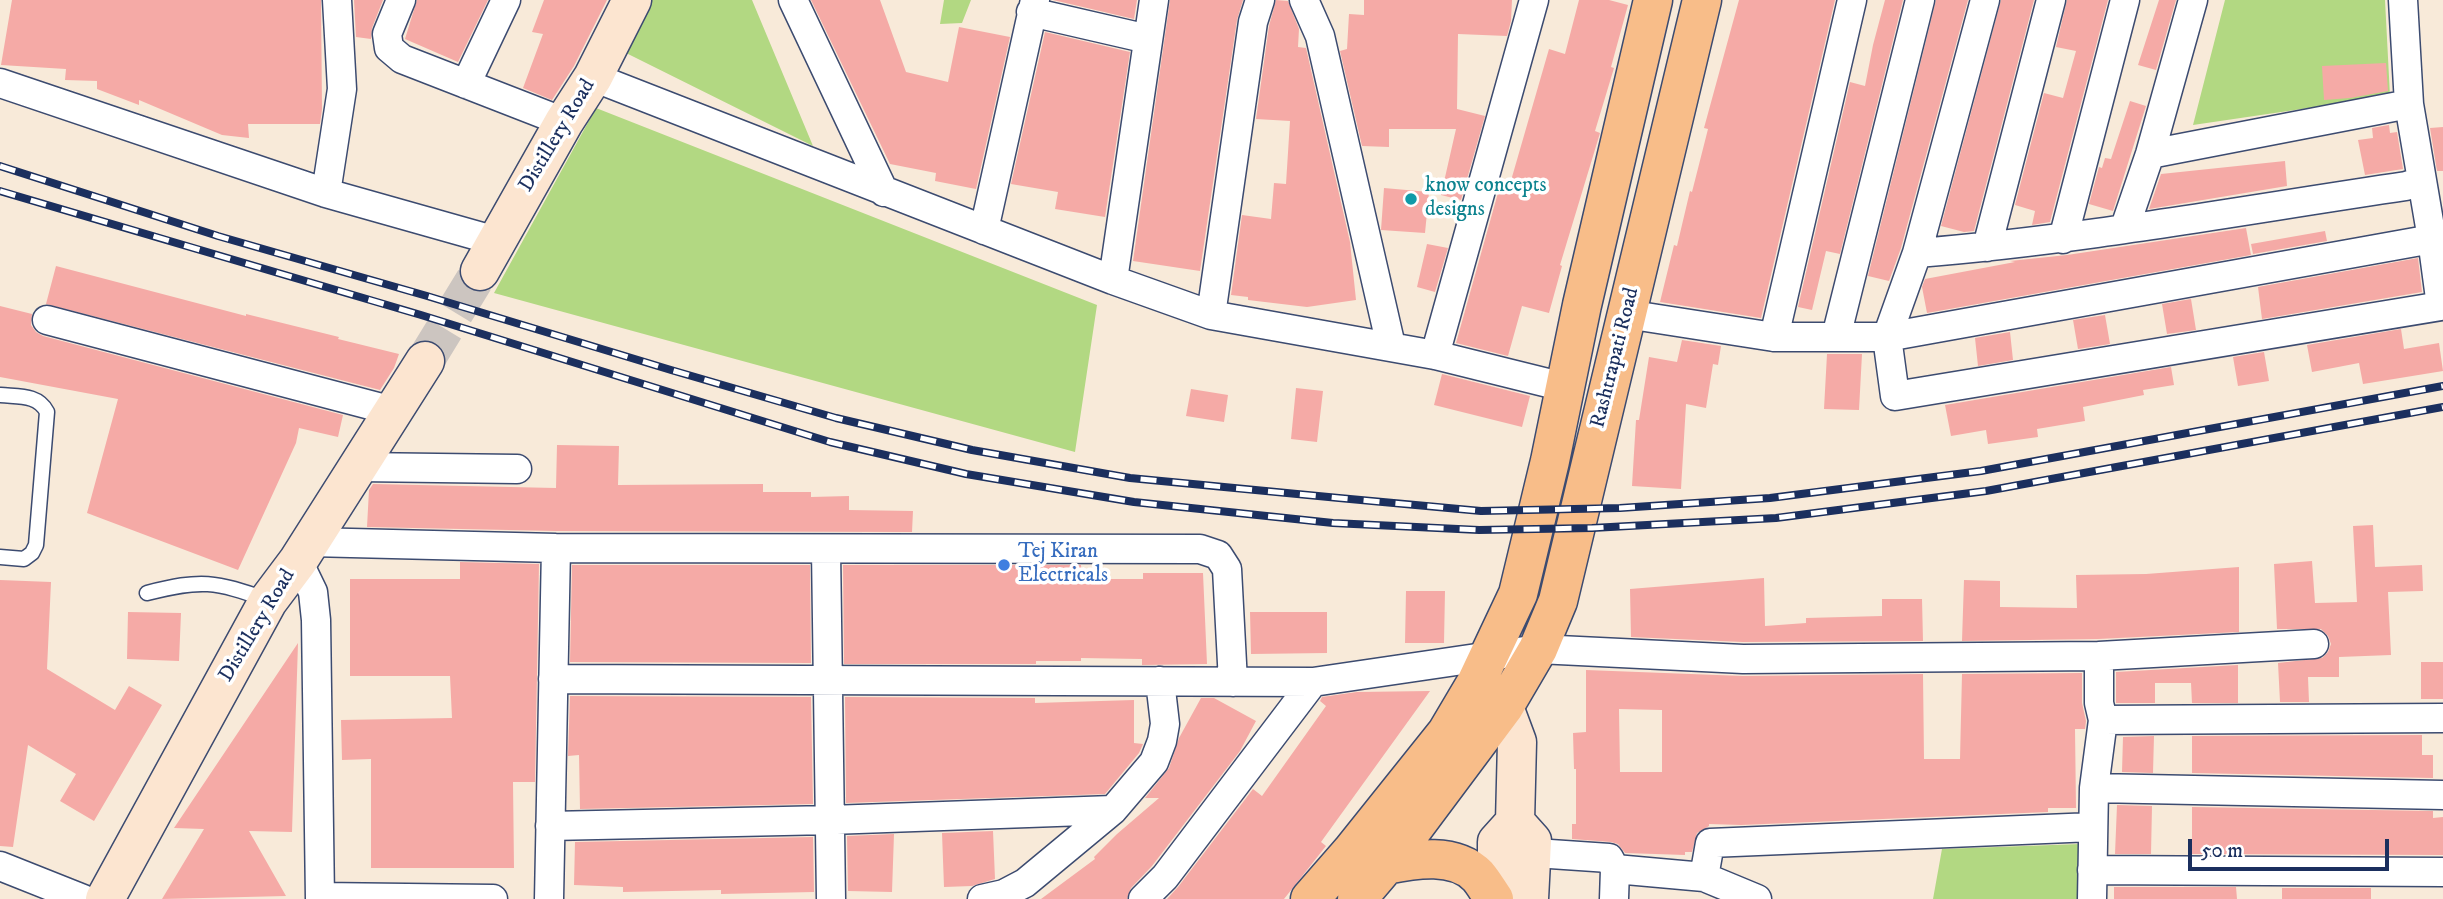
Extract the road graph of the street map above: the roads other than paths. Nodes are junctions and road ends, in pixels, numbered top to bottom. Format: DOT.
graph roads {
  1 [pos="337,0"];
  2 [pos="401,0"];
  3 [pos="506,0"];
  4 [pos="632,0"];
  5 [pos="793,0"];
  6 [pos="1154,0"];
  7 [pos="1260,0"];
  8 [pos="1304,0"];
  9 [pos="1534,0"];
  10 [pos="1653,0"];
  11 [pos="1702,0"];
  12 [pos="1852,0"];
  13 [pos="1920,0"];
  14 [pos="1984,0"];
  15 [pos="2051,0"];
  16 [pos="2125,0"];
  17 [pos="2193,0"];
  18 [pos="2403,0"];
  19 [pos="1033,6"];
  20 [pos="1148,39"];
  21 [pos="593,77"];
  22 [pos="0,83"];
  23 [pos="466,84"];
  24 [pos="2409,104"];
  25 [pos="565,122"];
  26 [pos="2150,155"];
  27 [pos="2422,181"];
  28 [pos="884,192"];
  29 [pos="326,193"];
  30 [pos="2125,227"];
  31 [pos="984,230"];
  32 [pos="2438,238"];
  33 [pos="2063,239"];
  34 [pos="1987,247"];
  35 [pos="1917,253"];
  36 [pos="488,256"];
  37 [pos="1113,280"];
  38 [pos="1626,314"];
  39 [pos="1211,315"];
  40 [pos="47,320"];
  41 [pos="1774,337"];
  42 [pos="1836,337"];
  43 [pos="1887,337"];
  44 [pos="1391,346"];
  45 [pos="1435,355"];
  46 [pos="425,361"];
  47 [pos="1564,387"];
  48 [pos="0,395"];
  49 [pos="393,411"];
  50 [pos="358,467"];
  51 [pos="517,469"];
  52 [pos="556,548"];
  53 [pos="827,550"];
  54 [pos="304,551"];
  55 [pos="0,556"];
  56 [pos="147,593"];
  57 [pos="268,601"];
  58 [pos="2314,644"];
  59 [pos="1538,649"];
  60 [pos="2099,656"];
  61 [pos="553,679"];
  62 [pos="828,680"];
  63 [pos="1160,681"];
  64 [pos="1233,682"];
  65 [pos="1313,682"];
  66 [pos="1490,682"];
  67 [pos="2443,718"];
  68 [pos="2103,720"];
  69 [pos="2094,788"];
  70 [pos="2443,795"];
  71 [pos="1113,810"];
  72 [pos="830,820"];
  73 [pos="1515,822"];
  74 [pos="550,826"];
  75 [pos="2094,827"];
  76 [pos="1550,854"];
  77 [pos="1386,864"];
  78 [pos="0,866"];
  79 [pos="1615,869"];
  80 [pos="2092,870"];
  81 [pos="2443,872"];
  82 [pos="1704,877"];
  83 [pos="320,898"];
  84 [pos="83,899"];
  85 [pos="105,899"];
  86 [pos="493,899"];
  87 [pos="549,899"];
  88 [pos="831,899"];
  89 [pos="982,899"];
  90 [pos="1143,899"];
  91 [pos="1310,899"];
  92 [pos="1357,899"];
  93 [pos="1496,899"];
  94 [pos="1529,899"];
  95 [pos="1614,899"];
  96 [pos="1757,899"];
  97 [pos="2092,899"];
  1 -- 29 [label="street"];
  2 -- 23 [label="street"];
  3 -- 23 [label="street"];
  4 -- 21 [label="street, Distillery Road"];
  5 -- 28 [label="street"];
  6 -- 20 [label="street"];
  7 -- 39 [label="street"];
  8 -- 44 [label="street"];
  9 -- 45 [label="street"];
  10 -- 47 [label="main road, Rashtrapati Road"];
  11 -- 38 [label="main road, Rashtrapati Road"];
  12 -- 41 [label="street"];
  13 -- 42 [label="street"];
  14 -- 35 [label="street"];
  15 -- 34 [label="street"];
  16 -- 33 [label="street"];
  17 -- 26 [label="street"];
  18 -- 24 [label="street"];
  19 -- 20 [label="street"];
  19 -- 31 [label="street"];
  20 -- 37 [label="street"];
  21 -- 25 [label="street, Distillery Road"];
  21 -- 28 [label="street"];
  22 -- 29 [label="street"];
  23 -- 25 [label="street"];
  24 -- 26 [label="street"];
  24 -- 27 [label="street"];
  25 -- 36 [label="street, Distillery Road"];
  26 -- 30 [label="street"];
  27 -- 30 [label="street"];
  27 -- 32 [label="street"];
  28 -- 31 [label="street"];
  29 -- 36 [label="street"];
  30 -- 33 [label="street"];
  31 -- 37 [label="street"];
  32 -- 43 [label="street"];
  32 -- 43 [label="street"];
  33 -- 34 [label="street"];
  34 -- 35 [label="street"];
  35 -- 43 [label="street"];
  37 -- 39 [label="street"];
  38 -- 41 [label="street"];
  38 -- 59 [label="main road, Rashtrapati Road"];
  39 -- 44 [label="street"];
  40 -- 49 [label="street"];
  41 -- 42 [label="street"];
  42 -- 43 [label="street"];
  44 -- 45 [label="street"];
  45 -- 47 [label="street"];
  46 -- 49 [label="street, Distillery Road"];
  47 -- 66 [label="main road, Rashtrapati Road"];
  48 -- 55 [label="lane"];
  49 -- 50 [label="street, Distillery Road"];
  50 -- 51 [label="street"];
  50 -- 54 [label="street, Distillery Road"];
  52 -- 53 [label="street"];
  52 -- 54 [label="street"];
  52 -- 61 [label="street"];
  53 -- 62 [label="street"];
  53 -- 64 [label="street"];
  54 -- 57 [label="street, Distillery Road"];
  54 -- 83 [label="street"];
  56 -- 57 [label="lane"];
  57 -- 85 [label="street, Distillery Road"];
  58 -- 60 [label="street"];
  59 -- 60 [label="street"];
  59 -- 66 [label="main road, Rashtrapati Road"];
  59 -- 66 [label="street"];
  60 -- 68 [label="street"];
  61 -- 62 [label="street"];
  61 -- 74 [label="street"];
  62 -- 63 [label="street"];
  62 -- 72 [label="street"];
  63 -- 64 [label="street"];
  63 -- 71 [label="street"];
  64 -- 65 [label="street"];
  65 -- 66 [label="street"];
  65 -- 90 [label="street"];
  66 -- 73 [label="street"];
  66 -- 77 [label="main road"];
  66 -- 91 [label="main road"];
  67 -- 68 [label="street"];
  68 -- 69 [label="street"];
  69 -- 70 [label="street"];
  69 -- 75 [label="street"];
  71 -- 72 [label="street"];
  71 -- 89 [label="street"];
  72 -- 74 [label="street"];
  72 -- 88 [label="street"];
  73 -- 93 [label="street"];
  73 -- 94 [label="street"];
  74 -- 87 [label="street"];
  75 -- 80 [label="street"];
  75 -- 82 [label="street"];
  76 -- 79 [label="street"];
  77 -- 92 [label="main road"];
  77 -- 93 [label="main road"];
  78 -- 84 [label="street"];
  79 -- 82 [label="street"];
  79 -- 95 [label="street"];
  80 -- 81 [label="street"];
  80 -- 97 [label="street"];
  82 -- 96 [label="street"];
  83 -- 86 [label="street"];
}
